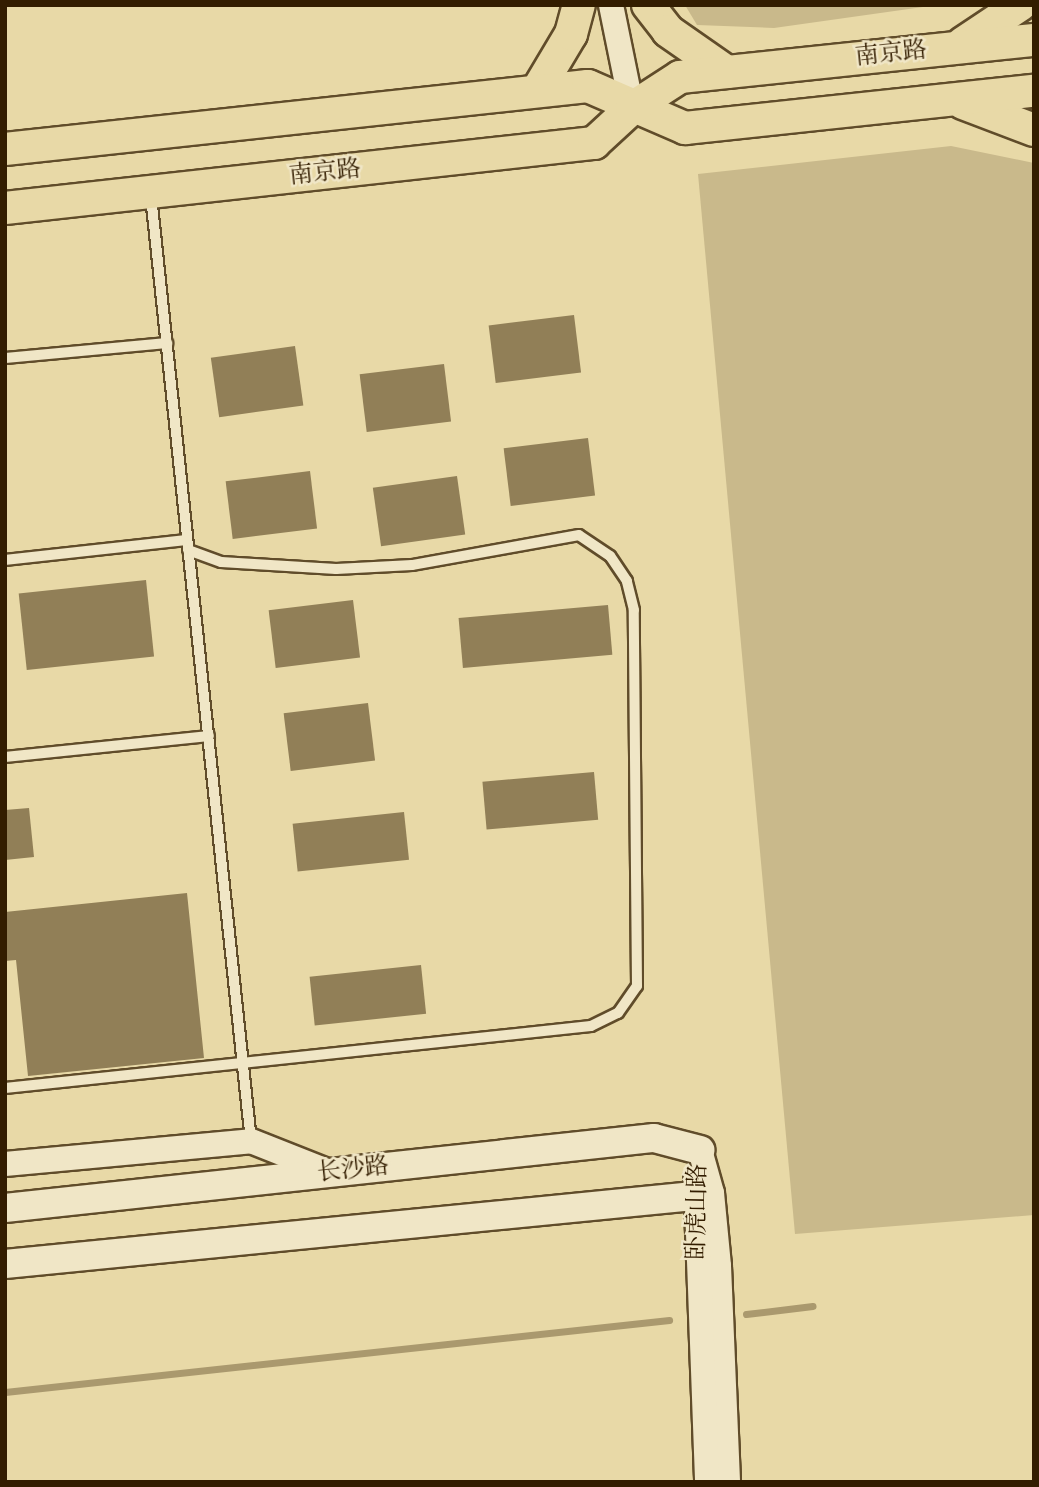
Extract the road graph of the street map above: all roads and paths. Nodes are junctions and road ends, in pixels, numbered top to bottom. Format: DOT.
graph roads {
  1 [pos="579,5"];
  2 [pos="611,5"];
  3 [pos="648,5"];
  4 [pos="1020,5"];
  5 [pos="1034,40"];
  6 [pos="957,47"];
  7 [pos="727,72"];
  8 [pos="537,91"];
  9 [pos="1034,91"];
  10 [pos="951,99"];
  11 [pos="632,108"];
  12 [pos="1034,130"];
  13 [pos="5,149"];
  14 [pos="151,192"];
  15 [pos="5,208"];
  16 [pos="167,342"];
  17 [pos="5,358"];
  18 [pos="187,545"];
  19 [pos="5,560"];
  20 [pos="209,736"];
  21 [pos="5,757"];
  22 [pos="244,1060"];
  23 [pos="5,1088"];
  24 [pos="251,1141"];
  25 [pos="700,1150"];
  26 [pos="5,1164"];
  27 [pos="332,1173"];
  28 [pos="694,1196"];
  29 [pos="5,1208"];
  30 [pos="5,1264"];
  31 [pos="707,1482"];
  32 [pos="728,1482"];
  1 -- 8 [label="main road"];
  2 -- 11 [label="street"];
  3 -- 7 [label="main road"];
  4 -- 6 [label="main road"];
  5 -- 6 [label="main road, 南京路"];
  6 -- 7 [label="main road, 南京路"];
  7 -- 11 [label="main road, 南京路"];
  8 -- 11 [label="main road, 南京路"];
  8 -- 13 [label="main road, 南京路"];
  9 -- 10 [label="main road, 南京路"];
  10 -- 11 [label="main road, 南京路"];
  10 -- 12 [label="main road"];
  11 -- 14 [label="main road, 南京路"];
  14 -- 15 [label="main road, 南京路"];
  14 -- 16 [label="lane"];
  16 -- 17 [label="lane"];
  16 -- 18 [label="lane"];
  18 -- 19 [label="lane"];
  18 -- 20 [label="lane"];
  18 -- 22 [label="lane"];
  20 -- 21 [label="lane"];
  20 -- 22 [label="lane"];
  22 -- 23 [label="lane"];
  22 -- 24 [label="lane"];
  24 -- 26 [label="street"];
  24 -- 27 [label="street"];
  25 -- 27 [label="main road, 长沙路"];
  25 -- 28 [label="street, 卧虎山路"];
  25 -- 32 [label="street, 卧虎山路"];
  27 -- 29 [label="main road, 长沙路"];
  28 -- 30 [label="main road"];
  28 -- 31 [label="street, 卧虎山路"];
}
